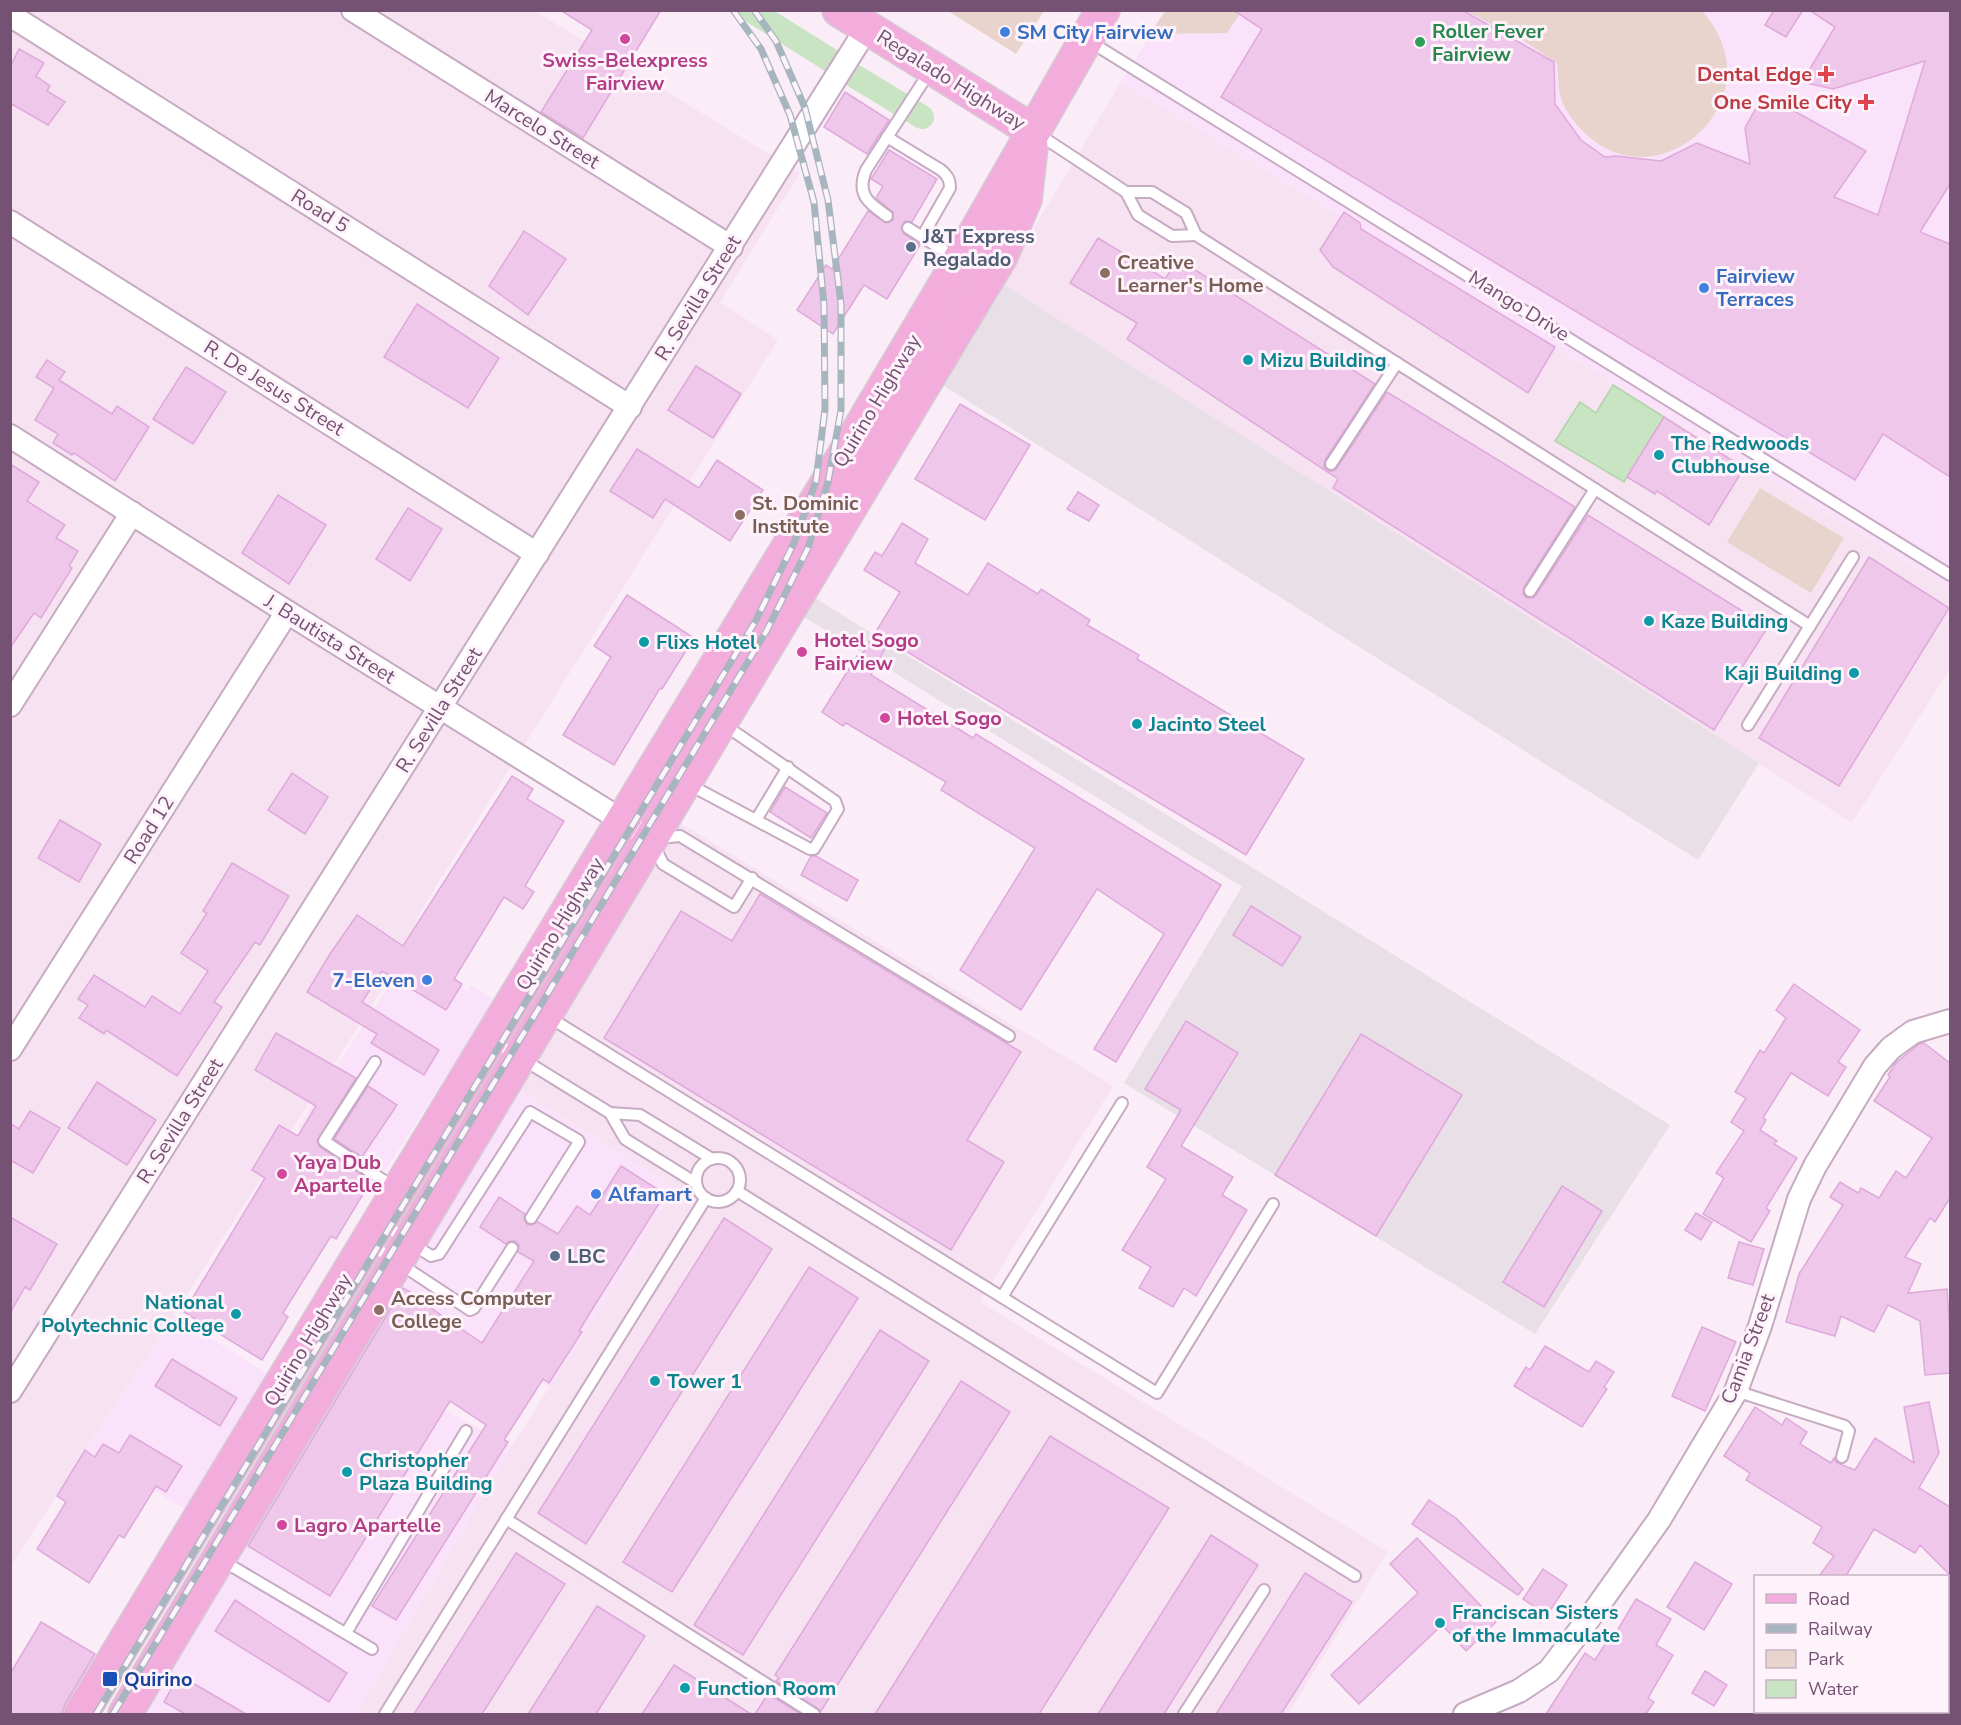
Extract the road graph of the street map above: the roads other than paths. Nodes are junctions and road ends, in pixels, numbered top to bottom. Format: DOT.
graph roads {
  1 [pos="353,10"];
  2 [pos="839,10"];
  3 [pos="1103,10"];
  4 [pos="10,15"];
  5 [pos="867,28"];
  6 [pos="1086,39"];
  7 [pos="931,68"];
  8 [pos="1033,130"];
  9 [pos="887,137"];
  10 [pos="1126,192"];
  11 [pos="887,216"];
  12 [pos="10,222"];
  13 [pos="908,228"];
  14 [pos="1196,235"];
  15 [pos="922,237"];
  16 [pos="731,247"];
  17 [pos="960,261"];
  18 [pos="1396,363"];
  19 [pos="630,407"];
  20 [pos="10,436"];
  21 [pos="1331,464"];
  22 [pos="1595,489"];
  23 [pos="132,513"];
  24 [pos="537,554"];
  25 [pos="1853,557"];
  26 [pos="1950,575"];
  27 [pos="1530,591"];
  28 [pos="287,612"];
  29 [pos="1810,626"];
  30 [pos="10,705"];
  31 [pos="440,708"];
  32 [pos="721,723"];
  33 [pos="1748,725"];
  34 [pos="788,767"];
  35 [pos="685,782"];
  36 [pos="756,820"];
  37 [pos="623,821"];
  38 [pos="651,838"];
  39 [pos="752,879"];
  40 [pos="545,1015"];
  41 [pos="1950,1021"];
  42 [pos="1009,1036"];
  43 [pos="490,1039"];
  44 [pos="10,1049"];
  45 [pos="520,1057"];
  46 [pos="375,1062"];
  47 [pos="1122,1103"];
  48 [pos="610,1113"];
  49 [pos="712,1159"];
  50 [pos="696,1183"];
  51 [pos="399,1191"];
  52 [pos="737,1191"];
  53 [pos="706,1198"];
  54 [pos="1274,1204"];
  55 [pos="531,1218"];
  56 [pos="373,1232"];
  57 [pos="512,1248"];
  58 [pos="403,1251"];
  59 [pos="1002,1297"];
  60 [pos="10,1391"];
  61 [pos="1736,1391"];
  62 [pos="466,1431"];
  63 [pos="1842,1457"];
  64 [pos="506,1520"];
  65 [pos="219,1558"];
  66 [pos="1355,1576"];
  67 [pos="1264,1590"];
  68 [pos="346,1633"];
  69 [pos="372,1649"];
  70 [pos="81,1714"];
  71 [pos="124,1714"];
  72 [pos="385,1714"];
  73 [pos="814,1714"];
  74 [pos="1184,1714"];
  75 [pos="1465,1714"];
  1 -- 16 [label="street, Marcelo Street"];
  2 -- 5 [label="main road, Regalado Highway"];
  3 -- 6 [label="main road, Quirino Highway"];
  4 -- 19 [label="street, Road 5"];
  5 -- 7 [label="main road, Regalado Highway"];
  5 -- 16 [label="street, R. Sevilla Street"];
  6 -- 8 [label="main road, Quirino Highway"];
  6 -- 26 [label="lane, Mango Drive"];
  7 -- 8 [label="main road, Regalado Highway"];
  7 -- 9 [label="lane"];
  8 -- 10 [label="lane"];
  8 -- 17 [label="main road, Quirino Highway"];
  8 -- 32 [label="main road, Quirino Highway"];
  9 -- 11 [label="lane"];
  9 -- 15 [label="lane"];
  10 -- 14 [label="lane"];
  10 -- 14 [label="lane"];
  12 -- 24 [label="street, R. De Jesus Street"];
  13 -- 15 [label="lane"];
  14 -- 18 [label="lane"];
  15 -- 17 [label="lane"];
  16 -- 19 [label="street, R. Sevilla Street"];
  17 -- 37 [label="main road, Quirino Highway"];
  18 -- 21 [label="lane"];
  18 -- 22 [label="lane"];
  19 -- 24 [label="street, R. Sevilla Street"];
  20 -- 23 [label="street, J. Bautista Street"];
  22 -- 27 [label="lane"];
  22 -- 29 [label="lane"];
  23 -- 28 [label="street, J. Bautista Street"];
  23 -- 30 [label="street"];
  24 -- 31 [label="street, R. Sevilla Street"];
  25 -- 29 [label="lane"];
  28 -- 31 [label="street, J. Bautista Street"];
  28 -- 44 [label="street, Road 12"];
  29 -- 33 [label="lane"];
  31 -- 37 [label="street, J. Bautista Street"];
  31 -- 60 [label="street, R. Sevilla Street"];
  32 -- 34 [label="lane"];
  32 -- 35 [label="main road, Quirino Highway"];
  34 -- 36 [label="lane"];
  34 -- 36 [label="lane"];
  35 -- 36 [label="lane"];
  35 -- 38 [label="main road, Quirino Highway"];
  37 -- 38 [label="street, J. Bautista Street"];
  37 -- 43 [label="main road, Quirino Highway"];
  38 -- 39 [label="lane"];
  38 -- 39 [label="lane"];
  38 -- 40 [label="main road, Quirino Highway"];
  39 -- 42 [label="lane"];
  40 -- 45 [label="main road, Quirino Highway"];
  40 -- 59 [label="lane"];
  41 -- 61 [label="street, Camia Street"];
  43 -- 45 [label="lane"];
  43 -- 51 [label="main road, Quirino Highway"];
  45 -- 48 [label="lane"];
  45 -- 58 [label="main road, Quirino Highway"];
  46 -- 51 [label="lane"];
  47 -- 59 [label="lane"];
  48 -- 49 [label="lane"];
  48 -- 50 [label="lane"];
  49 -- 50 [label="lane"];
  49 -- 52 [label="lane"];
  50 -- 53 [label="lane"];
  51 -- 56 [label="main road, Quirino Highway"];
  52 -- 53 [label="lane"];
  52 -- 66 [label="lane"];
  53 -- 64 [label="lane"];
  54 -- 59 [label="lane"];
  55 -- 58 [label="lane"];
  56 -- 58 [label="lane"];
  56 -- 58 [label="lane"];
  56 -- 70 [label="main road, Quirino Highway"];
  57 -- 58 [label="lane"];
  58 -- 65 [label="main road, Quirino Highway"];
  61 -- 63 [label="lane"];
  61 -- 75 [label="street, Camia Street"];
  62 -- 68 [label="lane"];
  64 -- 72 [label="lane"];
  64 -- 73 [label="lane"];
  65 -- 68 [label="lane"];
  65 -- 71 [label="main road, Quirino Highway"];
  67 -- 74 [label="lane"];
  68 -- 69 [label="lane"];
}
